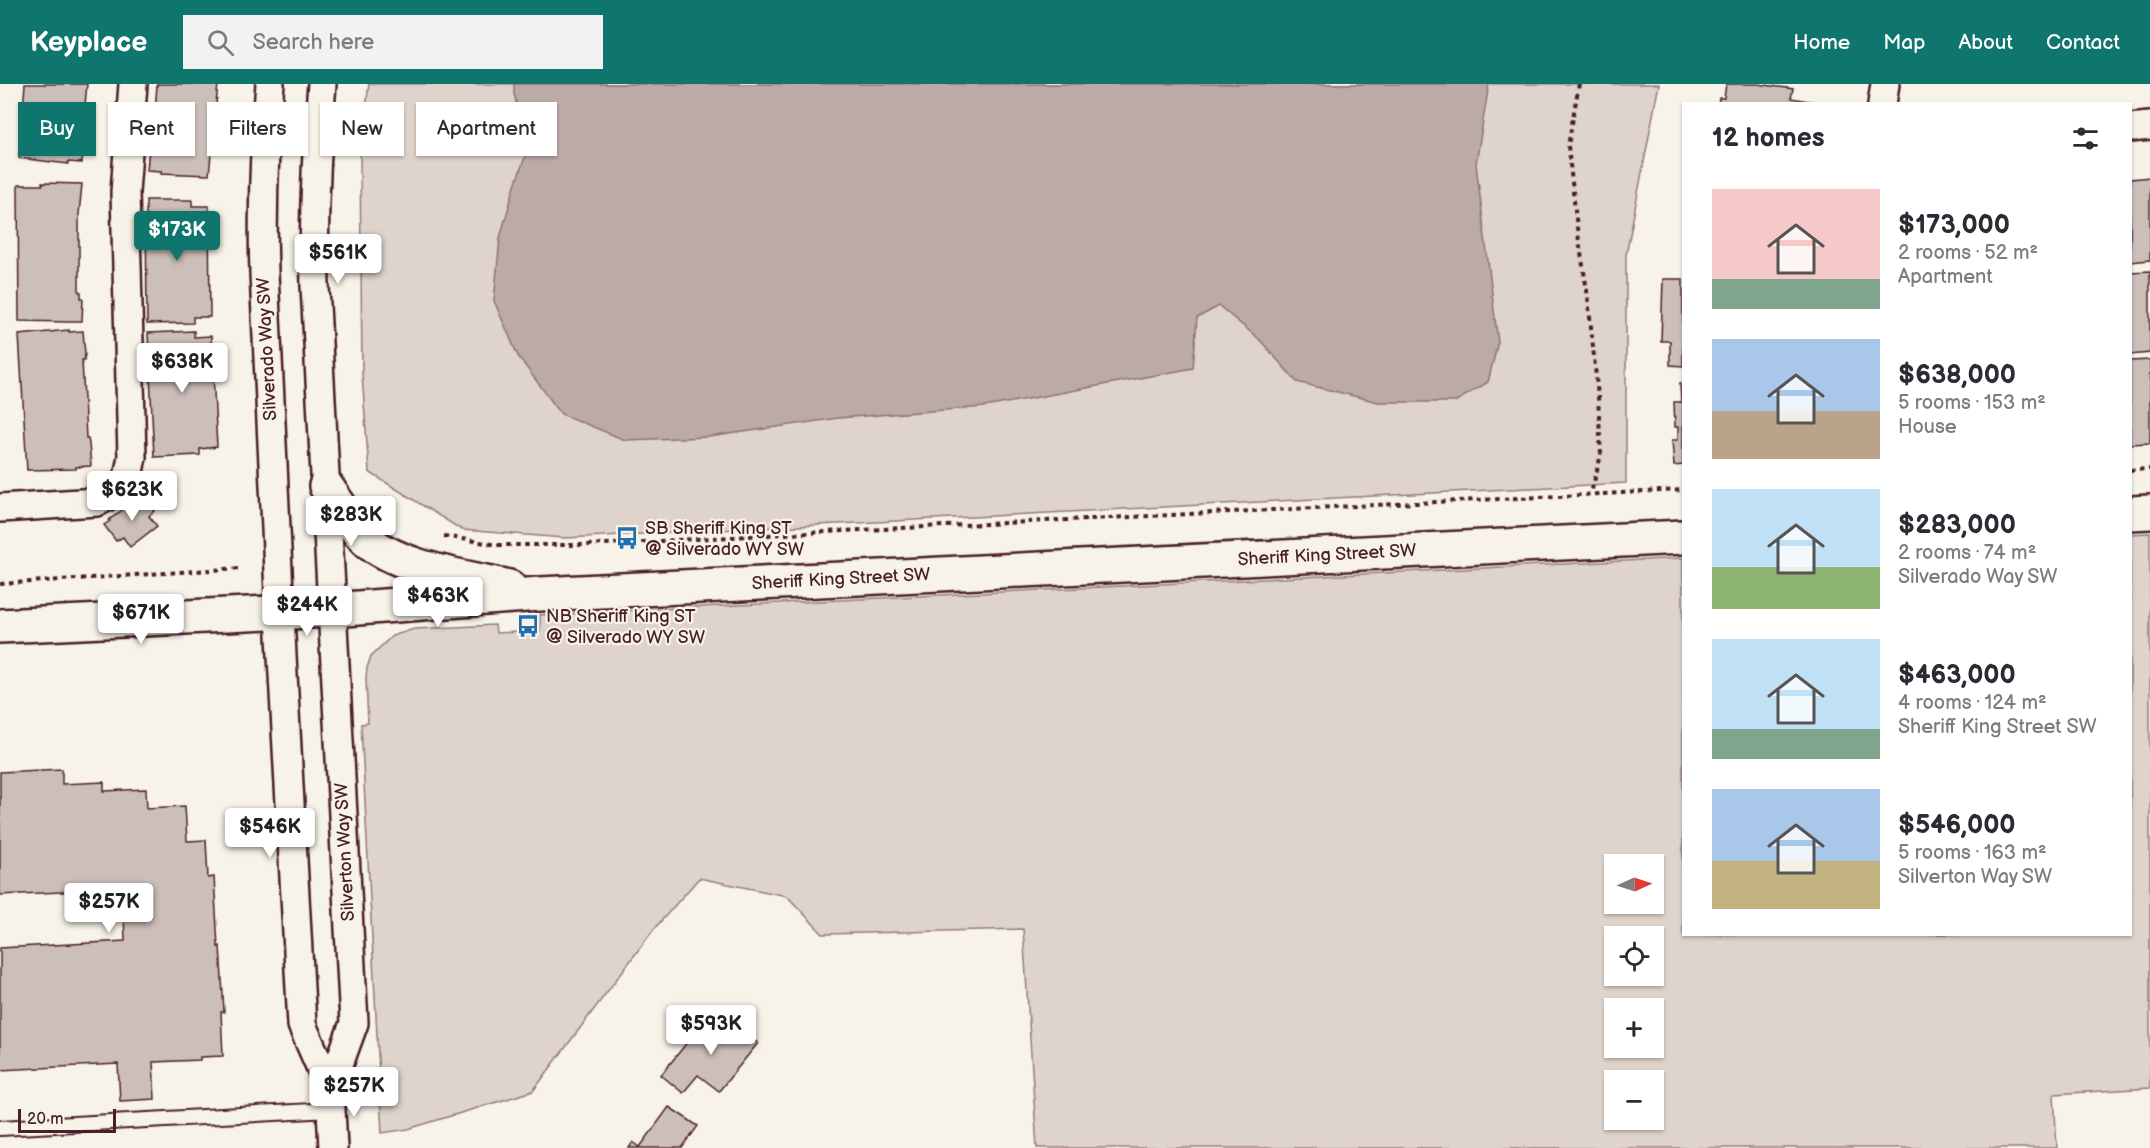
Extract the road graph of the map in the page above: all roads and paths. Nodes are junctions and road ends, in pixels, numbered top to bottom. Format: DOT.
graph roads {
  1 [pos="133,84"];
  2 [pos="270,84"];
  3 [pos="322,84"];
  4 [pos="1579,84"];
  5 [pos="1885,84"];
  6 [pos="1882,102"];
  7 [pos="2150,126"];
  8 [pos="2132,128"];
  9 [pos="2150,469"];
  10 [pos="2132,470"];
  11 [pos="326,486"];
  12 [pos="1682,490"];
  13 [pos="1591,493"];
  14 [pos="0,508"];
  15 [pos="2150,512"];
  16 [pos="2132,513"];
  17 [pos="438,535"];
  18 [pos="1682,537"];
  19 [pos="241,568"];
  20 [pos="0,584"];
  21 [pos="540,594"];
  22 [pos="332,610"];
  23 [pos="280,613"];
  24 [pos="0,626"];
  25 [pos="330,1100"];
  26 [pos="0,1128"];
  27 [pos="333,1148"];
  1 -- 14 [label="street"];
  2 -- 23 [label="street, Silverado Way SW"];
  3 -- 11 [label="street"];
  4 -- 13 [label="path"];
  5 -- 6 [label="street"];
  7 -- 8 [label="street"];
  9 -- 10 [label="path"];
  11 -- 21 [label="main road"];
  11 -- 22 [label="street"];
  12 -- 13 [label="path"];
  13 -- 17 [label="path"];
  15 -- 16 [label="main road"];
  18 -- 21 [label="main road, Sheriff King Street SW"];
  19 -- 20 [label="path"];
  21 -- 22 [label="main road, Sheriff King Street SW"];
  22 -- 23 [label="main road, Sheriff King Street SW"];
  22 -- 25 [label="street, Silverton Way SW"];
  23 -- 24 [label="main road, Sheriff King Street SW"];
  23 -- 25 [label="street, Silverton Way SW"];
  25 -- 26 [label="lane"];
  25 -- 27 [label="street, Silverton Way SW"];
}
